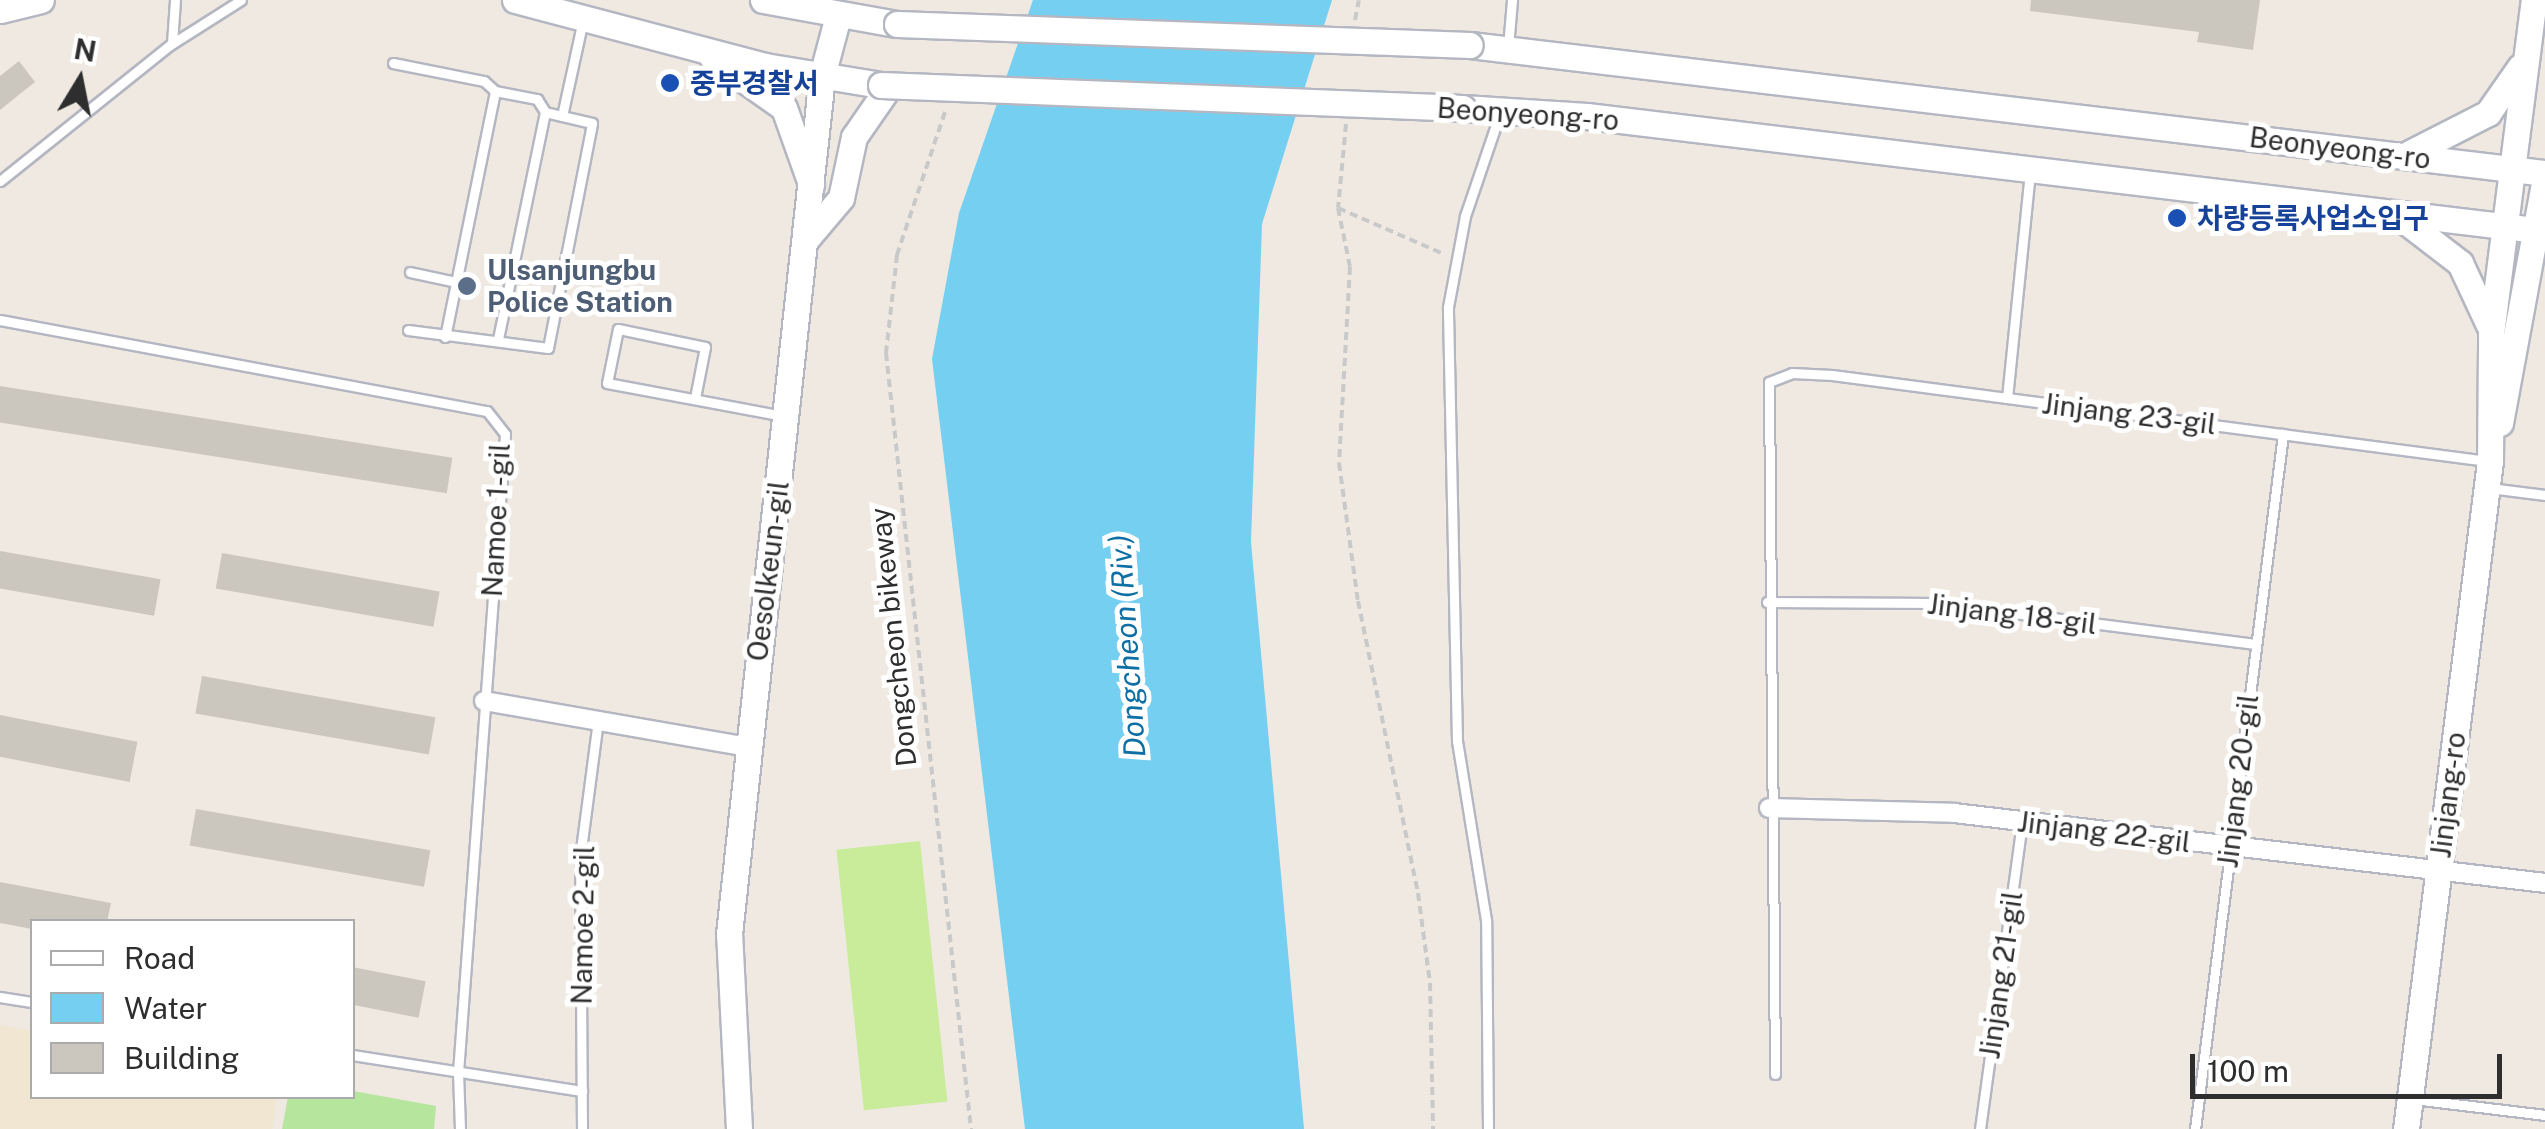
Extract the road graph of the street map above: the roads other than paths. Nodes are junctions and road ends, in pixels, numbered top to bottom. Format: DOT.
graph roads {
  1 [pos="41,0"];
  2 [pos="175,0"];
  3 [pos="241,0"];
  4 [pos="515,0"];
  5 [pos="763,0"];
  6 [pos="1512,0"];
  7 [pos="2534,0"];
  8 [pos="844,8"];
  9 [pos="0,10"];
  10 [pos="583,18"];
  11 [pos="170,45"];
  12 [pos="700,48"];
  13 [pos="1507,48"];
  14 [pos="2527,54"];
  15 [pos="393,63"];
  16 [pos="822,76"];
  17 [pos="885,85"];
  18 [pos="495,91"];
  19 [pos="1500,110"];
  20 [pos="545,112"];
  21 [pos="562,116"];
  22 [pos="2402,155"];
  23 [pos="2030,169"];
  24 [pos="2512,169"];
  25 [pos="2545,175"];
  26 [pos="0,180"];
  27 [pos="813,190"];
  28 [pos="2391,213"];
  29 [pos="2505,227"];
  30 [pos="2541,231"];
  31 [pos="808,237"];
  32 [pos="410,272"];
  33 [pos="456,282"];
  34 [pos="2545,296"];
  35 [pos="0,320"];
  36 [pos="408,330"];
  37 [pos="2491,334"];
  38 [pos="445,337"];
  39 [pos="498,339"];
  40 [pos="2521,339"];
  41 [pos="695,398"];
  42 [pos="2006,398"];
  43 [pos="786,416"];
  44 [pos="2282,434"];
  45 [pos="2490,462"];
  46 [pos="2487,488"];
  47 [pos="2545,496"];
  48 [pos="1767,602"];
  49 [pos="2255,644"];
  50 [pos="484,701"];
  51 [pos="598,721"];
  52 [pos="747,747"];
  53 [pos="1769,808"];
  54 [pos="2022,821"];
  55 [pos="2229,848"];
  56 [pos="2438,870"];
  57 [pos="2545,883"];
  58 [pos="0,997"];
  59 [pos="30,1002"];
  60 [pos="355,1055"];
  61 [pos="458,1072"];
  62 [pos="1775,1074"];
  63 [pos="582,1091"];
  64 [pos="2410,1098"];
  65 [pos="2545,1115"];
  66 [pos="460,1129"];
  67 [pos="582,1129"];
  68 [pos="738,1129"];
  69 [pos="1488,1129"];
  70 [pos="1980,1129"];
  71 [pos="2194,1129"];
  72 [pos="2406,1129"];
  1 -- 9 [label="main road"];
  2 -- 11 [label="lane"];
  3 -- 11 [label="lane"];
  4 -- 10 [label="main road, Beonyeong-ro"];
  5 -- 8 [label="main road, Beonyeong-ro"];
  6 -- 13 [label="lane"];
  7 -- 14 [label="main road, Jinjang-ro"];
  8 -- 13 [label="main road, Beonyeong-ro, bridge"];
  8 -- 16 [label="main road, Oesolkeun-gil"];
  10 -- 12 [label="main road, Beonyeong-ro"];
  10 -- 21 [label="lane"];
  11 -- 26 [label="lane"];
  12 -- 16 [label="main road, Beonyeong-ro"];
  12 -- 27 [label="main road"];
  13 -- 22 [label="main road, Beonyeong-ro"];
  14 -- 22 [label="main road"];
  14 -- 24 [label="main road, Jinjang-ro"];
  15 -- 18 [label="lane"];
  16 -- 17 [label="main road, Beonyeong-ro"];
  16 -- 27 [label="main road, Oesolkeun-gil"];
  17 -- 19 [label="main road, Beonyeong-ro, bridge"];
  17 -- 31 [label="main road"];
  18 -- 20 [label="lane"];
  18 -- 33 [label="lane"];
  19 -- 23 [label="main road, Beonyeong-ro"];
  19 -- 69 [label="lane"];
  20 -- 21 [label="lane"];
  20 -- 39 [label="lane"];
  21 -- 39 [label="lane"];
  22 -- 24 [label="main road, Beonyeong-ro"];
  23 -- 28 [label="main road, Beonyeong-ro"];
  23 -- 42 [label="lane"];
  24 -- 25 [label="main road, Beonyeong-ro"];
  24 -- 29 [label="main road, Jinjang-ro"];
  25 -- 30 [label="main road, Jinjang-ro"];
  27 -- 31 [label="main road, Oesolkeun-gil"];
  28 -- 29 [label="main road, Beonyeong-ro"];
  28 -- 37 [label="main road"];
  29 -- 30 [label="main road, Beonyeong-ro"];
  29 -- 37 [label="main road, Jinjang-ro"];
  30 -- 40 [label="main road, Jinjang-ro"];
  31 -- 43 [label="main road, Oesolkeun-gil"];
  32 -- 33 [label="lane"];
  33 -- 38 [label="lane"];
  34 -- 40 [label="main road"];
  35 -- 50 [label="lane, Namoe 1-gil"];
  36 -- 38 [label="lane"];
  37 -- 45 [label="main road, Jinjang-ro"];
  38 -- 39 [label="lane"];
  40 -- 45 [label="main road, Jinjang-ro"];
  41 -- 41 [label="lane"];
  41 -- 43 [label="lane"];
  42 -- 44 [label="lane, Jinjang 23-gil"];
  42 -- 48 [label="lane, Jinjang 23-gil"];
  43 -- 52 [label="main road, Oesolkeun-gil"];
  44 -- 45 [label="lane, Jinjang 23-gil"];
  44 -- 49 [label="lane, Jinjang 20-gil"];
  45 -- 46 [label="main road, Jinjang-ro"];
  46 -- 47 [label="lane"];
  46 -- 56 [label="main road, Jinjang-ro"];
  48 -- 49 [label="lane, Jinjang 18-gil"];
  48 -- 53 [label="lane"];
  49 -- 55 [label="lane, Jinjang 20-gil"];
  50 -- 51 [label="street"];
  50 -- 61 [label="lane, Namoe 1-gil"];
  51 -- 52 [label="street"];
  51 -- 63 [label="lane, Namoe 2-gil"];
  52 -- 68 [label="main road, Oesolkeun-gil"];
  53 -- 54 [label="street, Jinjang 22-gil"];
  53 -- 62 [label="lane"];
  54 -- 55 [label="street, Jinjang 22-gil"];
  54 -- 70 [label="lane, Jinjang 21-gil"];
  55 -- 56 [label="street, Jinjang 22-gil"];
  55 -- 71 [label="lane, Jinjang 20-gil"];
  56 -- 57 [label="street, Jinjang 22-gil"];
  56 -- 64 [label="main road, Jinjang-ro"];
  58 -- 59 [label="lane"];
  60 -- 61 [label="lane"];
  61 -- 63 [label="lane"];
  61 -- 66 [label="lane, Namoe 1-gil"];
  63 -- 67 [label="lane, Namoe 2-gil"];
  64 -- 65 [label="lane"];
  64 -- 72 [label="main road, Jinjang-ro"];
}
